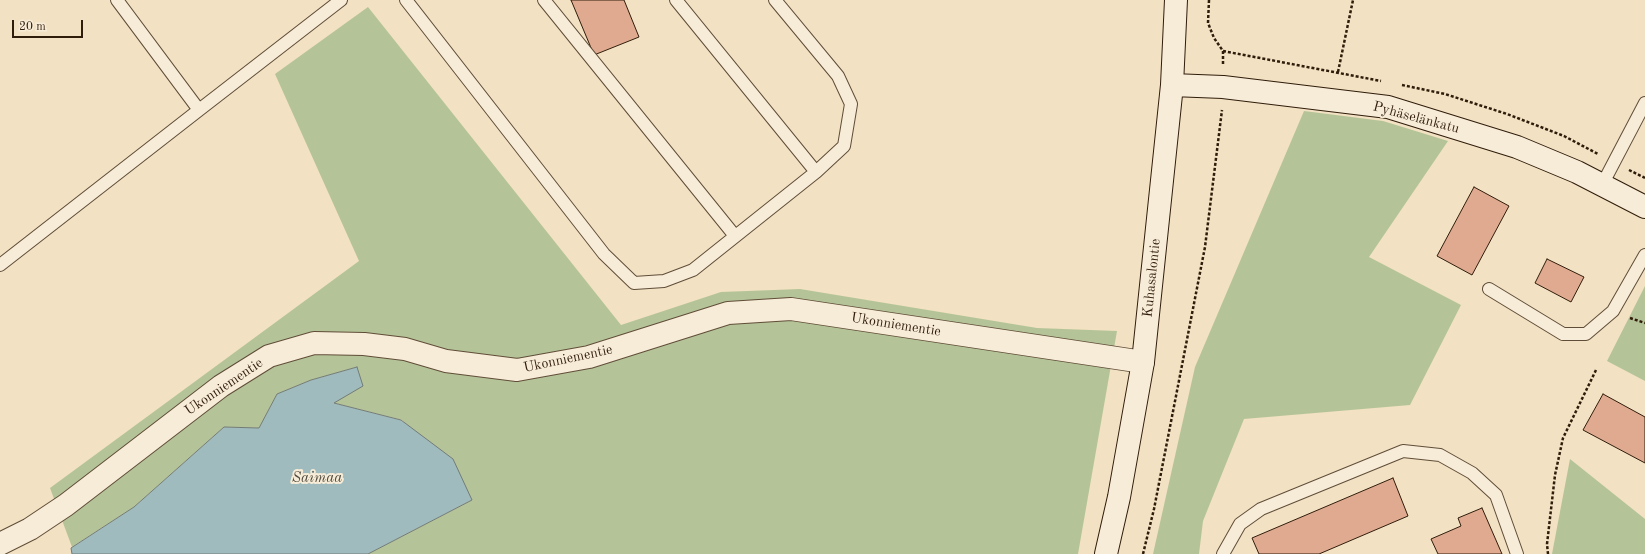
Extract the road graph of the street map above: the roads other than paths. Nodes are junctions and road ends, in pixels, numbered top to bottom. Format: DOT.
graph roads {
  1 [pos="117,0"];
  2 [pos="342,0"];
  3 [pos="406,0"];
  4 [pos="544,0"];
  5 [pos="676,0"];
  6 [pos="775,0"];
  7 [pos="1176,0"];
  8 [pos="1172,85"];
  9 [pos="1645,103"];
  10 [pos="199,110"];
  11 [pos="816,172"];
  12 [pos="1602,184"];
  13 [pos="1645,207"];
  14 [pos="736,236"];
  15 [pos="1645,255"];
  16 [pos="0,265"];
  17 [pos="1489,290"];
  18 [pos="1143,362"];
  19 [pos="0,544"];
  20 [pos="1106,554"];
  21 [pos="1223,554"];
  22 [pos="1517,554"];
  1 -- 10 [label="lane"];
  2 -- 10 [label="lane"];
  3 -- 14 [label="lane"];
  4 -- 14 [label="lane"];
  5 -- 11 [label="lane"];
  6 -- 11 [label="lane"];
  7 -- 8 [label="street, Kuhasalontie"];
  8 -- 12 [label="street, Pyhäselänkatu"];
  8 -- 18 [label="street, Kuhasalontie"];
  9 -- 12 [label="lane"];
  10 -- 16 [label="lane"];
  11 -- 14 [label="lane"];
  12 -- 13 [label="street, Pyhäselänkatu"];
  15 -- 17 [label="lane"];
  18 -- 19 [label="street, Ukonniementie"];
  18 -- 20 [label="street, Kuhasalontie"];
  21 -- 22 [label="lane"];
}
